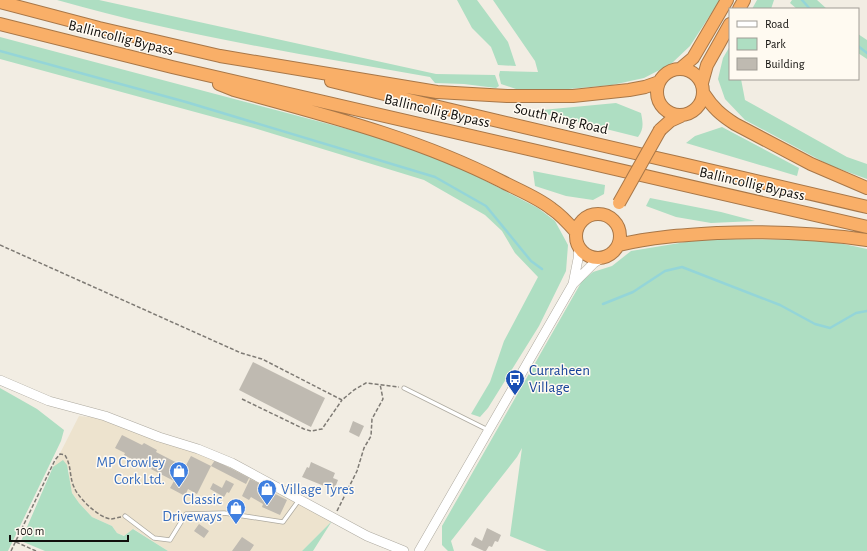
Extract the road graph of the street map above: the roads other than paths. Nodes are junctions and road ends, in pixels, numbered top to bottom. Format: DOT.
graph roads {
  1 [pos="727,0"];
  2 [pos="0,2"];
  3 [pos="0,24"];
  4 [pos="729,26"];
  5 [pos="249,61"];
  6 [pos="172,67"];
  7 [pos="680,69"];
  8 [pos="659,82"];
  9 [pos="703,89"];
  10 [pos="663,109"];
  11 [pos="681,116"];
  12 [pos="660,130"];
  13 [pos="867,188"];
  14 [pos="619,203"];
  15 [pos="867,207"];
  16 [pos="602,214"];
  17 [pos="619,227"];
  18 [pos="867,227"];
  19 [pos="576,232"];
  20 [pos="867,240"];
  21 [pos="619,245"];
  22 [pos="579,248"];
  23 [pos="602,258"];
  24 [pos="573,284"];
  25 [pos="0,380"];
  26 [pos="404,388"];
  27 [pos="488,430"];
  28 [pos="300,500"];
  29 [pos="124,516"];
  30 [pos="404,551"];
  31 [pos="419,551"];
  1 -- 7 [label="highway"];
  2 -- 5 [label="highway, Ballincollig Bypass"];
  3 -- 6 [label="highway, Ballincollig Bypass"];
  4 -- 9 [label="highway"];
  5 -- 8 [label="highway"];
  5 -- 15 [label="highway, South Ring Road"];
  6 -- 18 [label="highway, Ballincollig Bypass"];
  6 -- 19 [label="highway"];
  7 -- 8 [label="highway"];
  7 -- 9 [label="highway"];
  8 -- 10 [label="highway"];
  9 -- 11 [label="highway"];
  9 -- 13 [label="highway"];
  10 -- 11 [label="highway"];
  10 -- 12 [label="highway"];
  11 -- 12 [label="highway"];
  12 -- 14 [label="highway, bridge"];
  14 -- 16 [label="highway"];
  14 -- 17 [label="highway"];
  16 -- 17 [label="highway"];
  16 -- 19 [label="highway"];
  17 -- 21 [label="highway"];
  19 -- 22 [label="highway"];
  20 -- 21 [label="highway"];
  21 -- 23 [label="highway"];
  22 -- 23 [label="highway"];
  22 -- 24 [label="street"];
  23 -- 24 [label="street"];
  24 -- 27 [label="street"];
  25 -- 28 [label="street"];
  26 -- 27 [label="lane"];
  27 -- 31 [label="street"];
  28 -- 29 [label="lane"];
  28 -- 30 [label="street"];
}
